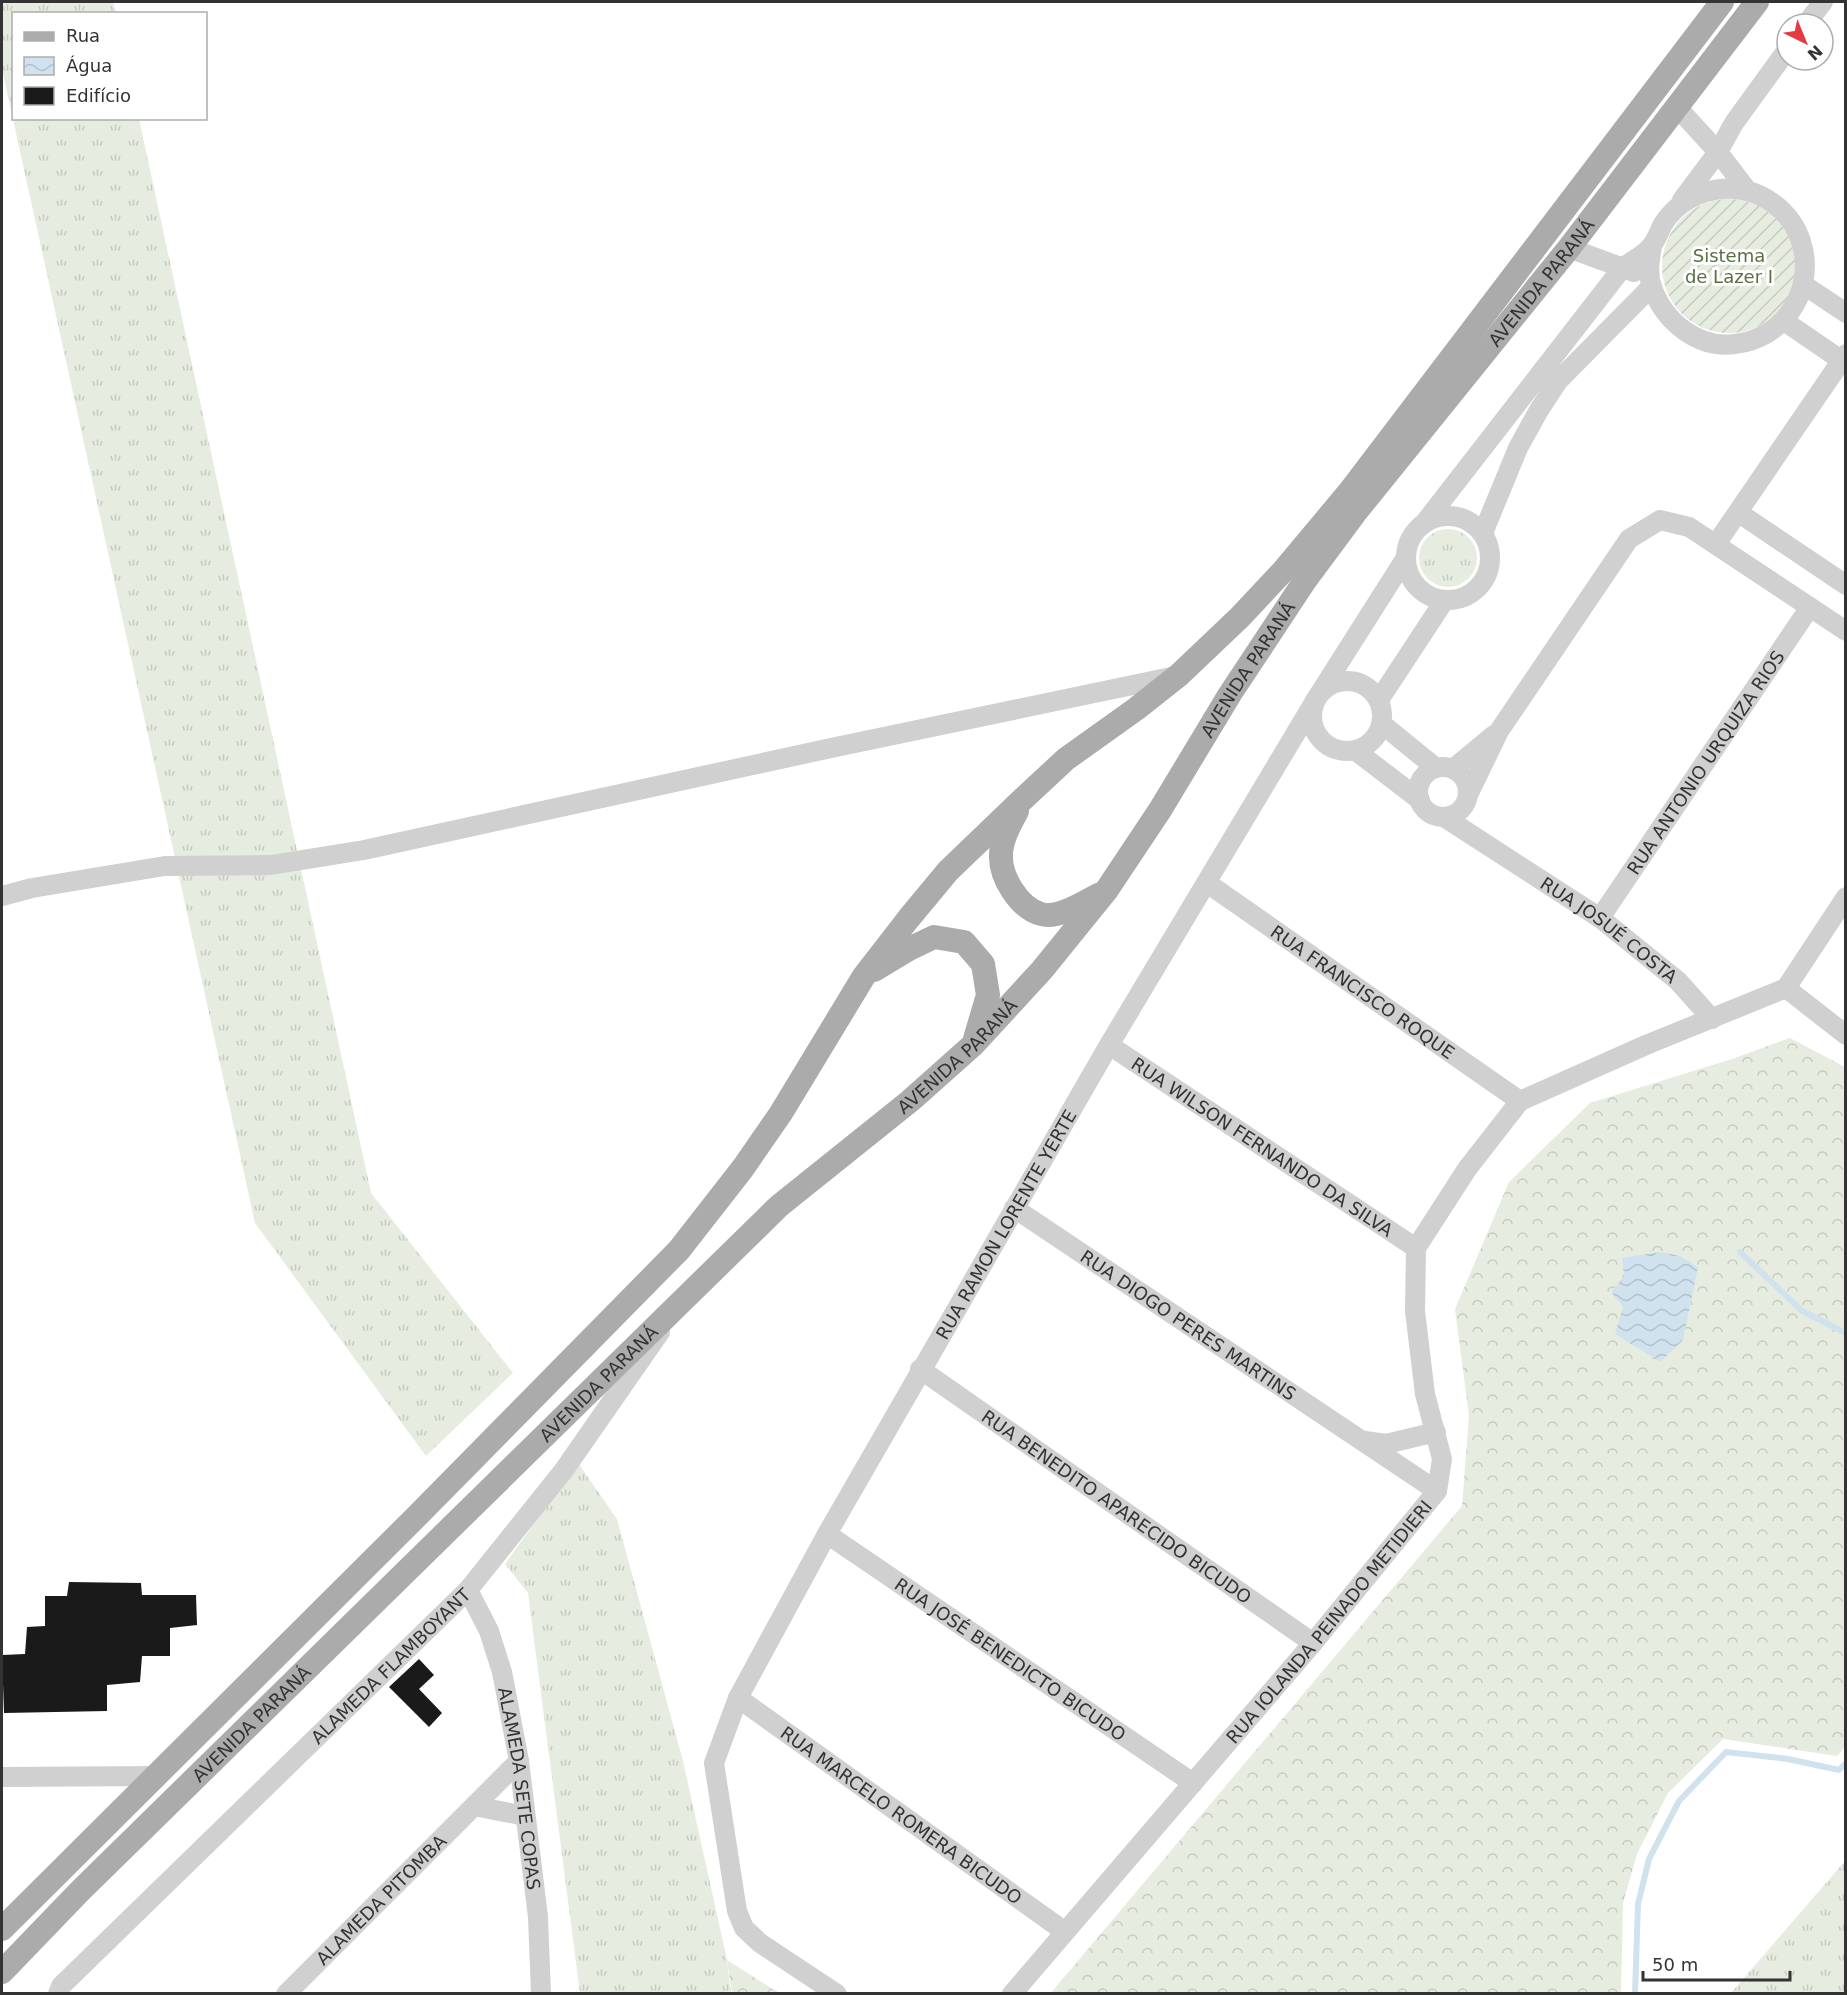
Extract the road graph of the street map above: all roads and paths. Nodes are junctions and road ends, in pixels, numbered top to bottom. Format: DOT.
graph roads {
  1 [pos="1722,2"];
  2 [pos="1757,2"];
  3 [pos="1775,67"];
  4 [pos="1676,106"];
  5 [pos="1718,152"];
  6 [pos="1747,190"];
  7 [pos="1679,205"];
  8 [pos="1652,246"];
  9 [pos="1569,248"];
  10 [pos="1623,267"];
  11 [pos="1651,283"];
  12 [pos="1804,285"];
  13 [pos="1845,313"];
  14 [pos="1784,321"];
  15 [pos="1844,358"];
  16 [pos="1739,513"];
  17 [pos="1426,521"];
  18 [pos="1483,533"];
  19 [pos="1716,544"];
  20 [pos="1405,559"];
  21 [pos="1845,585"];
  22 [pos="1444,601"];
  23 [pos="1810,607"];
  24 [pos="1845,631"];
  25 [pos="1179,675"];
  26 [pos="1318,696"];
  27 [pos="1379,700"];
  28 [pos="1382,724"];
  29 [pos="1498,731"];
  30 [pos="1356,751"];
  31 [pos="1444,768"];
  32 [pos="1023,798"];
  33 [pos="1420,800"];
  34 [pos="1466,800"];
  35 [pos="1444,817"];
  36 [pos="1497,850"];
  37 [pos="1207,883"];
  38 [pos="1106,891"];
  39 [pos="2,896"];
  40 [pos="1845,897"];
  41 [pos="1600,918"];
  42 [pos="864,976"];
  43 [pos="1786,988"];
  44 [pos="1712,1019"];
  45 [pos="1845,1035"];
  46 [pos="974,1044"];
  47 [pos="1109,1046"];
  48 [pos="1520,1101"];
  49 [pos="1014,1208"];
  50 [pos="1416,1248"];
  51 [pos="682,1302"];
  52 [pos="920,1369"];
  53 [pos="1425,1395"];
  54 [pos="1436,1432"];
  55 [pos="1362,1440"];
  56 [pos="1406,1440"];
  57 [pos="1437,1491"];
  58 [pos="827,1534"];
  59 [pos="468,1590"];
  60 [pos="1313,1642"];
  61 [pos="738,1698"];
  62 [pos="519,1761"];
  63 [pos="157,1776"];
  64 [pos="2,1777"];
  65 [pos="1193,1783"];
  66 [pos="474,1806"];
  67 [pos="525,1816"];
  68 [pos="2,1929"];
  69 [pos="1064,1931"];
  70 [pos="2,1972"];
  71 [pos="58,1994"];
  72 [pos="286,1994"];
  73 [pos="540,1994"];
  74 [pos="837,1994"];
  75 [pos="1012,1994"];
  1 -- 25 [label="main road, AVENIDA PARANÁ"];
  2 -- 4 [label="main road, AVENIDA PARANÁ"];
  3 -- 5 [label="street"];
  4 -- 5 [label="street"];
  4 -- 9 [label="main road, AVENIDA PARANÁ"];
  5 -- 6 [label="street"];
  5 -- 7 [label="street"];
  6 -- 7 [label="street"];
  6 -- 12 [label="street"];
  7 -- 8 [label="street"];
  8 -- 10 [label="street"];
  8 -- 11 [label="street"];
  9 -- 10 [label="street"];
  9 -- 38 [label="main road, AVENIDA PARANÁ"];
  10 -- 11 [label="street"];
  10 -- 17 [label="street"];
  11 -- 14 [label="street"];
  11 -- 18 [label="street"];
  12 -- 13 [label="street"];
  12 -- 14 [label="street"];
  14 -- 15 [label="street"];
  15 -- 16 [label="street"];
  16 -- 19 [label="street"];
  16 -- 21 [label="street"];
  17 -- 18 [label="street"];
  17 -- 20 [label="street"];
  18 -- 22 [label="street"];
  19 -- 23 [label="street"];
  19 -- 29 [label="street"];
  20 -- 22 [label="street"];
  20 -- 26 [label="street, RUA RAMON LORENTE YERTE"];
  22 -- 27 [label="street"];
  23 -- 24 [label="street"];
  23 -- 41 [label="street, RUA ANTONIO URQUIZA RIOS"];
  25 -- 32 [label="main road, AVENIDA PARANÁ"];
  25 -- 39 [label="street"];
  26 -- 27 [label="street"];
  26 -- 30 [label="street"];
  26 -- 37 [label="street, RUA RAMON LORENTE YERTE"];
  27 -- 28 [label="street"];
  28 -- 30 [label="street"];
  28 -- 31 [label="street"];
  29 -- 31 [label="street"];
  29 -- 34 [label="street"];
  30 -- 33 [label="street"];
  31 -- 33 [label="street"];
  31 -- 34 [label="street"];
  32 -- 38 [label="main road"];
  32 -- 42 [label="main road, AVENIDA PARANÁ"];
  33 -- 35 [label="street"];
  34 -- 35 [label="street"];
  34 -- 36 [label="street, RUA JOSUÉ COSTA"];
  35 -- 36 [label="street, RUA JOSUÉ COSTA"];
  36 -- 41 [label="street, RUA JOSUÉ COSTA"];
  37 -- 47 [label="street, RUA RAMON LORENTE YERTE"];
  37 -- 48 [label="street, RUA FRANCISCO ROQUE"];
  38 -- 46 [label="main road, AVENIDA PARANÁ"];
  40 -- 43 [label="street"];
  41 -- 44 [label="street, RUA JOSUÉ COSTA"];
  42 -- 46 [label="main road"];
  42 -- 63 [label="main road, AVENIDA PARANÁ"];
  43 -- 44 [label="street"];
  43 -- 45 [label="street"];
  44 -- 48 [label="street"];
  46 -- 51 [label="main road, AVENIDA PARANÁ"];
  47 -- 49 [label="street, RUA RAMON LORENTE YERTE"];
  47 -- 50 [label="street, RUA WILSON FERNANDO DA SILVA"];
  48 -- 50 [label="street"];
  49 -- 52 [label="street, RUA RAMON LORENTE YERTE"];
  49 -- 55 [label="street, RUA DIOGO PERES MARTINS"];
  50 -- 53 [label="street, RUA IOLANDA PEINADO METIDIERI"];
  51 -- 59 [label="street, ALAMEDA FLAMBOYANT"];
  51 -- 70 [label="main road, AVENIDA PARANÁ"];
  52 -- 58 [label="street, RUA RAMON LORENTE YERTE"];
  52 -- 60 [label="street, RUA BENEDITO APARECIDO BICUDO"];
  53 -- 54 [label="street, RUA IOLANDA PEINADO METIDIERI"];
  53 -- 56 [label="street"];
  54 -- 56 [label="street, RUA DIOGO PERES MARTINS"];
  54 -- 57 [label="street, RUA IOLANDA PEINADO METIDIERI"];
  55 -- 56 [label="street, RUA DIOGO PERES MARTINS"];
  55 -- 57 [label="street, RUA DIOGO PERES MARTINS"];
  57 -- 60 [label="street, RUA IOLANDA PEINADO METIDIERI"];
  58 -- 61 [label="street, RUA RAMON LORENTE YERTE"];
  58 -- 65 [label="street, RUA JOSÉ BENEDICTO BICUDO"];
  59 -- 62 [label="street, ALAMEDA SETE COPAS"];
  59 -- 71 [label="street, ALAMEDA FLAMBOYANT"];
  60 -- 65 [label="street, RUA IOLANDA PEINADO METIDIERI"];
  61 -- 69 [label="street, RUA MARCELO ROMERA BICUDO"];
  61 -- 74 [label="street, RUA RAMON LORENTE YERTE"];
  62 -- 66 [label="street, ALAMEDA PITOMBA"];
  62 -- 67 [label="street, ALAMEDA SETE COPAS"];
  63 -- 64 [label="street"];
  63 -- 68 [label="main road, AVENIDA PARANÁ"];
  65 -- 69 [label="street, RUA IOLANDA PEINADO METIDIERI"];
  66 -- 67 [label="street"];
  66 -- 72 [label="street, ALAMEDA PITOMBA"];
  67 -- 73 [label="street, ALAMEDA SETE COPAS"];
  69 -- 75 [label="street, RUA IOLANDA PEINADO METIDIERI"];
}
